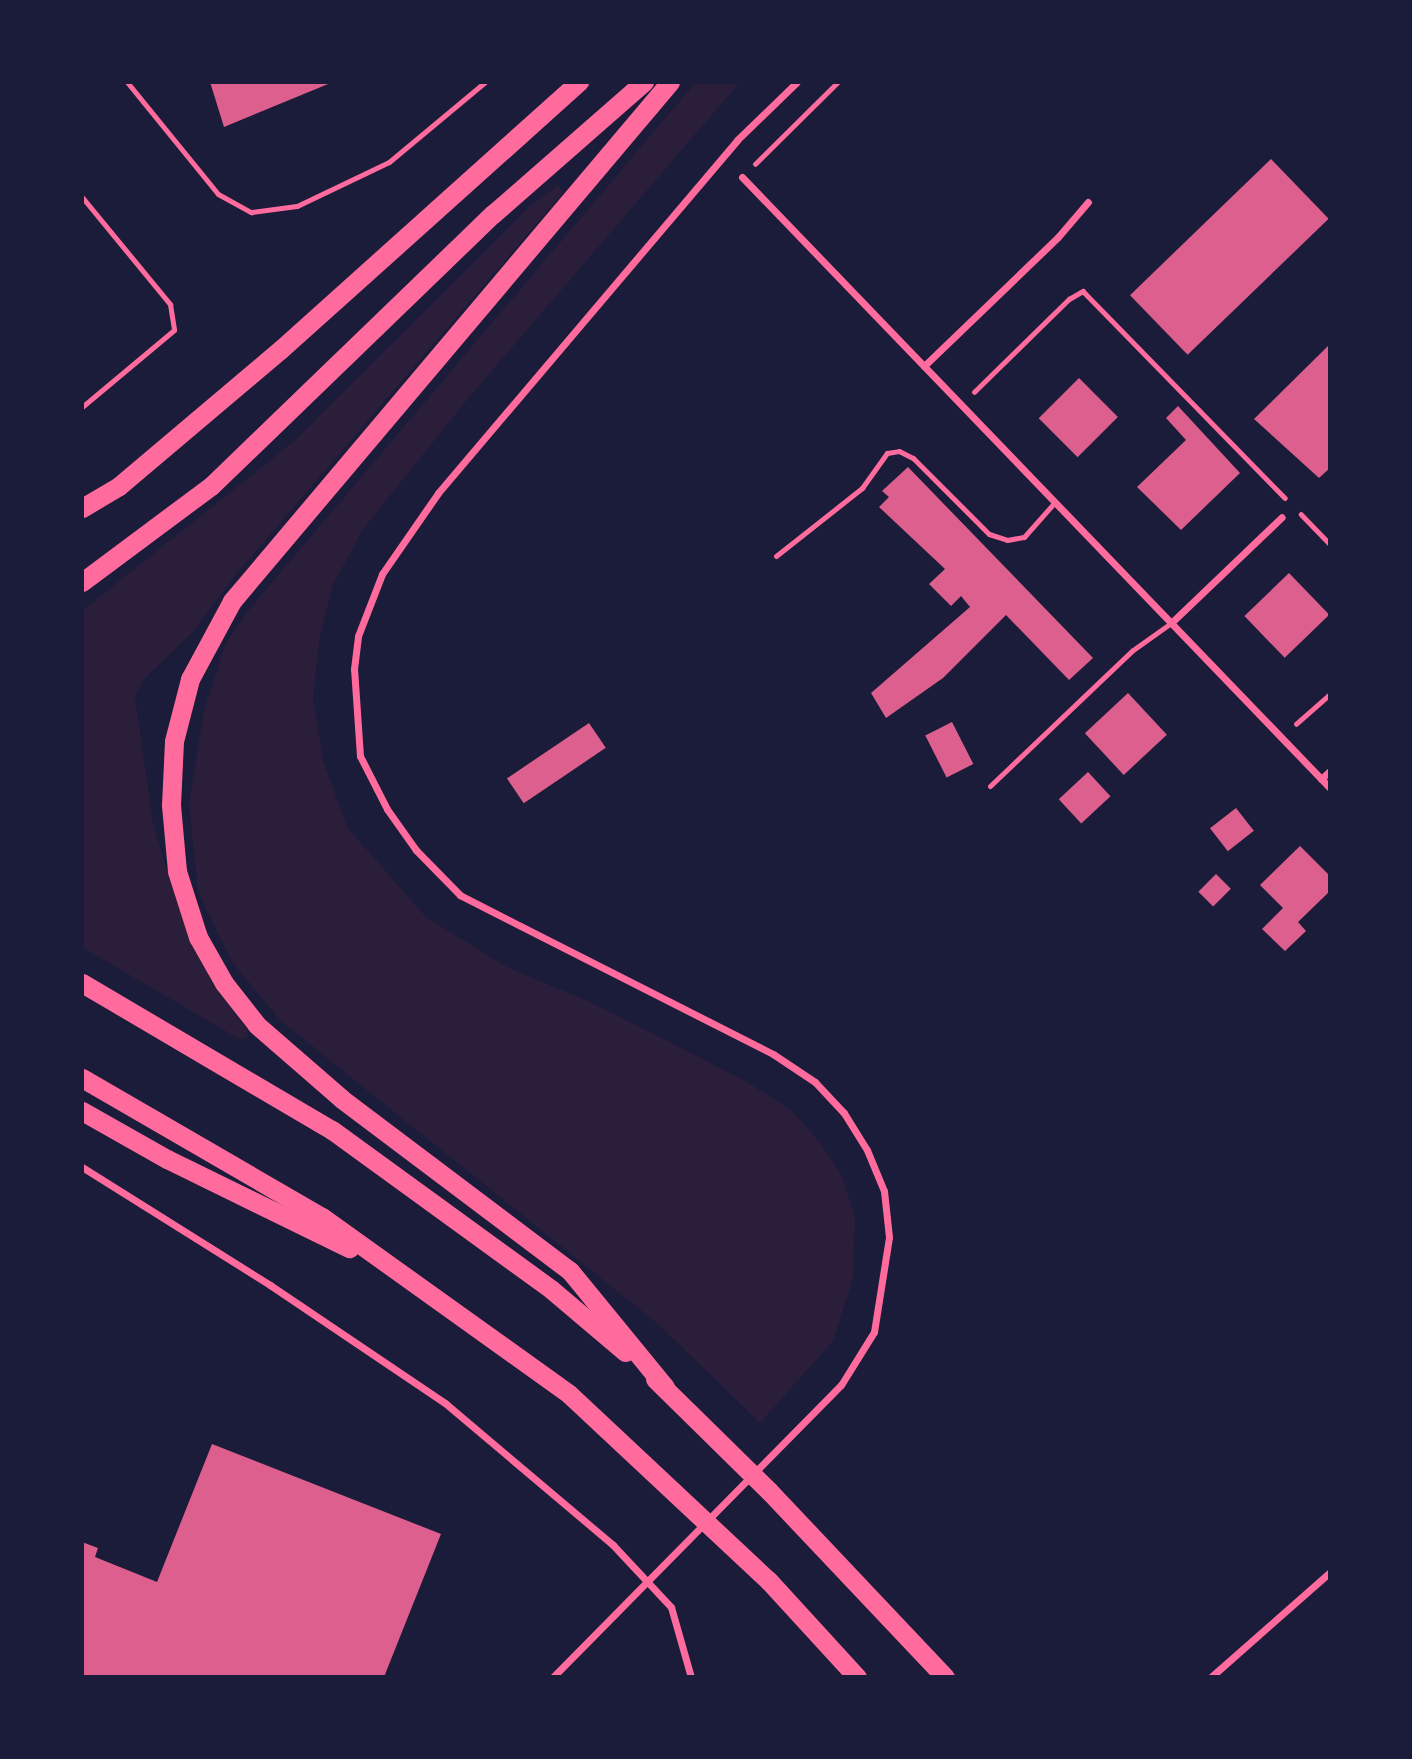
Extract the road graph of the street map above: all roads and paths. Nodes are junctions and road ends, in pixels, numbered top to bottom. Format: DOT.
graph roads {
  1 [pos="127,82"];
  2 [pos="485,82"];
  3 [pos="579,82"];
  4 [pos="644,82"];
  5 [pos="670,82"];
  6 [pos="797,82"];
  7 [pos="838,82"];
  8 [pos="742,177"];
  9 [pos="82,197"];
  10 [pos="1088,202"];
  11 [pos="924,366"];
  12 [pos="962,405"];
  13 [pos="82,407"];
  14 [pos="1288,501"];
  15 [pos="1055,502"];
  16 [pos="82,508"];
  17 [pos="1298,511"];
  18 [pos="1282,517"];
  19 [pos="1329,541"];
  20 [pos="776,556"];
  21 [pos="83,581"];
  22 [pos="1171,623"];
  23 [pos="1330,694"];
  24 [pos="1281,738"];
  25 [pos="1330,771"];
  26 [pos="1321,779"];
  27 [pos="990,786"];
  28 [pos="1330,788"];
  29 [pos="82,984"];
  30 [pos="82,1078"];
  31 [pos="82,1111"];
  32 [pos="82,1167"];
  33 [pos="412,1279"];
  34 [pos="664,1387"];
  35 [pos="1330,1572"];
  36 [pos="553,1677"];
  37 [pos="691,1677"];
  38 [pos="857,1677"];
  39 [pos="945,1677"];
  40 [pos="1211,1677"];
  1 -- 2 [label="lane"];
  3 -- 16 [label="highway"];
  4 -- 21 [label="highway"];
  5 -- 34 [label="highway"];
  6 -- 36 [label="street"];
  7 -- 8 [label="path"];
  8 -- 11 [label="street"];
  9 -- 13 [label="lane"];
  10 -- 11 [label="street"];
  11 -- 12 [label="street"];
  12 -- 14 [label="path"];
  12 -- 15 [label="street"];
  15 -- 20 [label="lane"];
  15 -- 22 [label="street"];
  17 -- 19 [label="path"];
  18 -- 22 [label="street"];
  22 -- 24 [label="street"];
  22 -- 27 [label="lane"];
  23 -- 24 [label="path"];
  24 -- 26 [label="street"];
  25 -- 26 [label="street"];
  26 -- 28 [label="street"];
  29 -- 34 [label="highway"];
  30 -- 33 [label="highway"];
  31 -- 33 [label="highway"];
  32 -- 37 [label="street"];
  33 -- 38 [label="highway"];
  34 -- 39 [label="highway"];
  35 -- 40 [label="street"];
}
